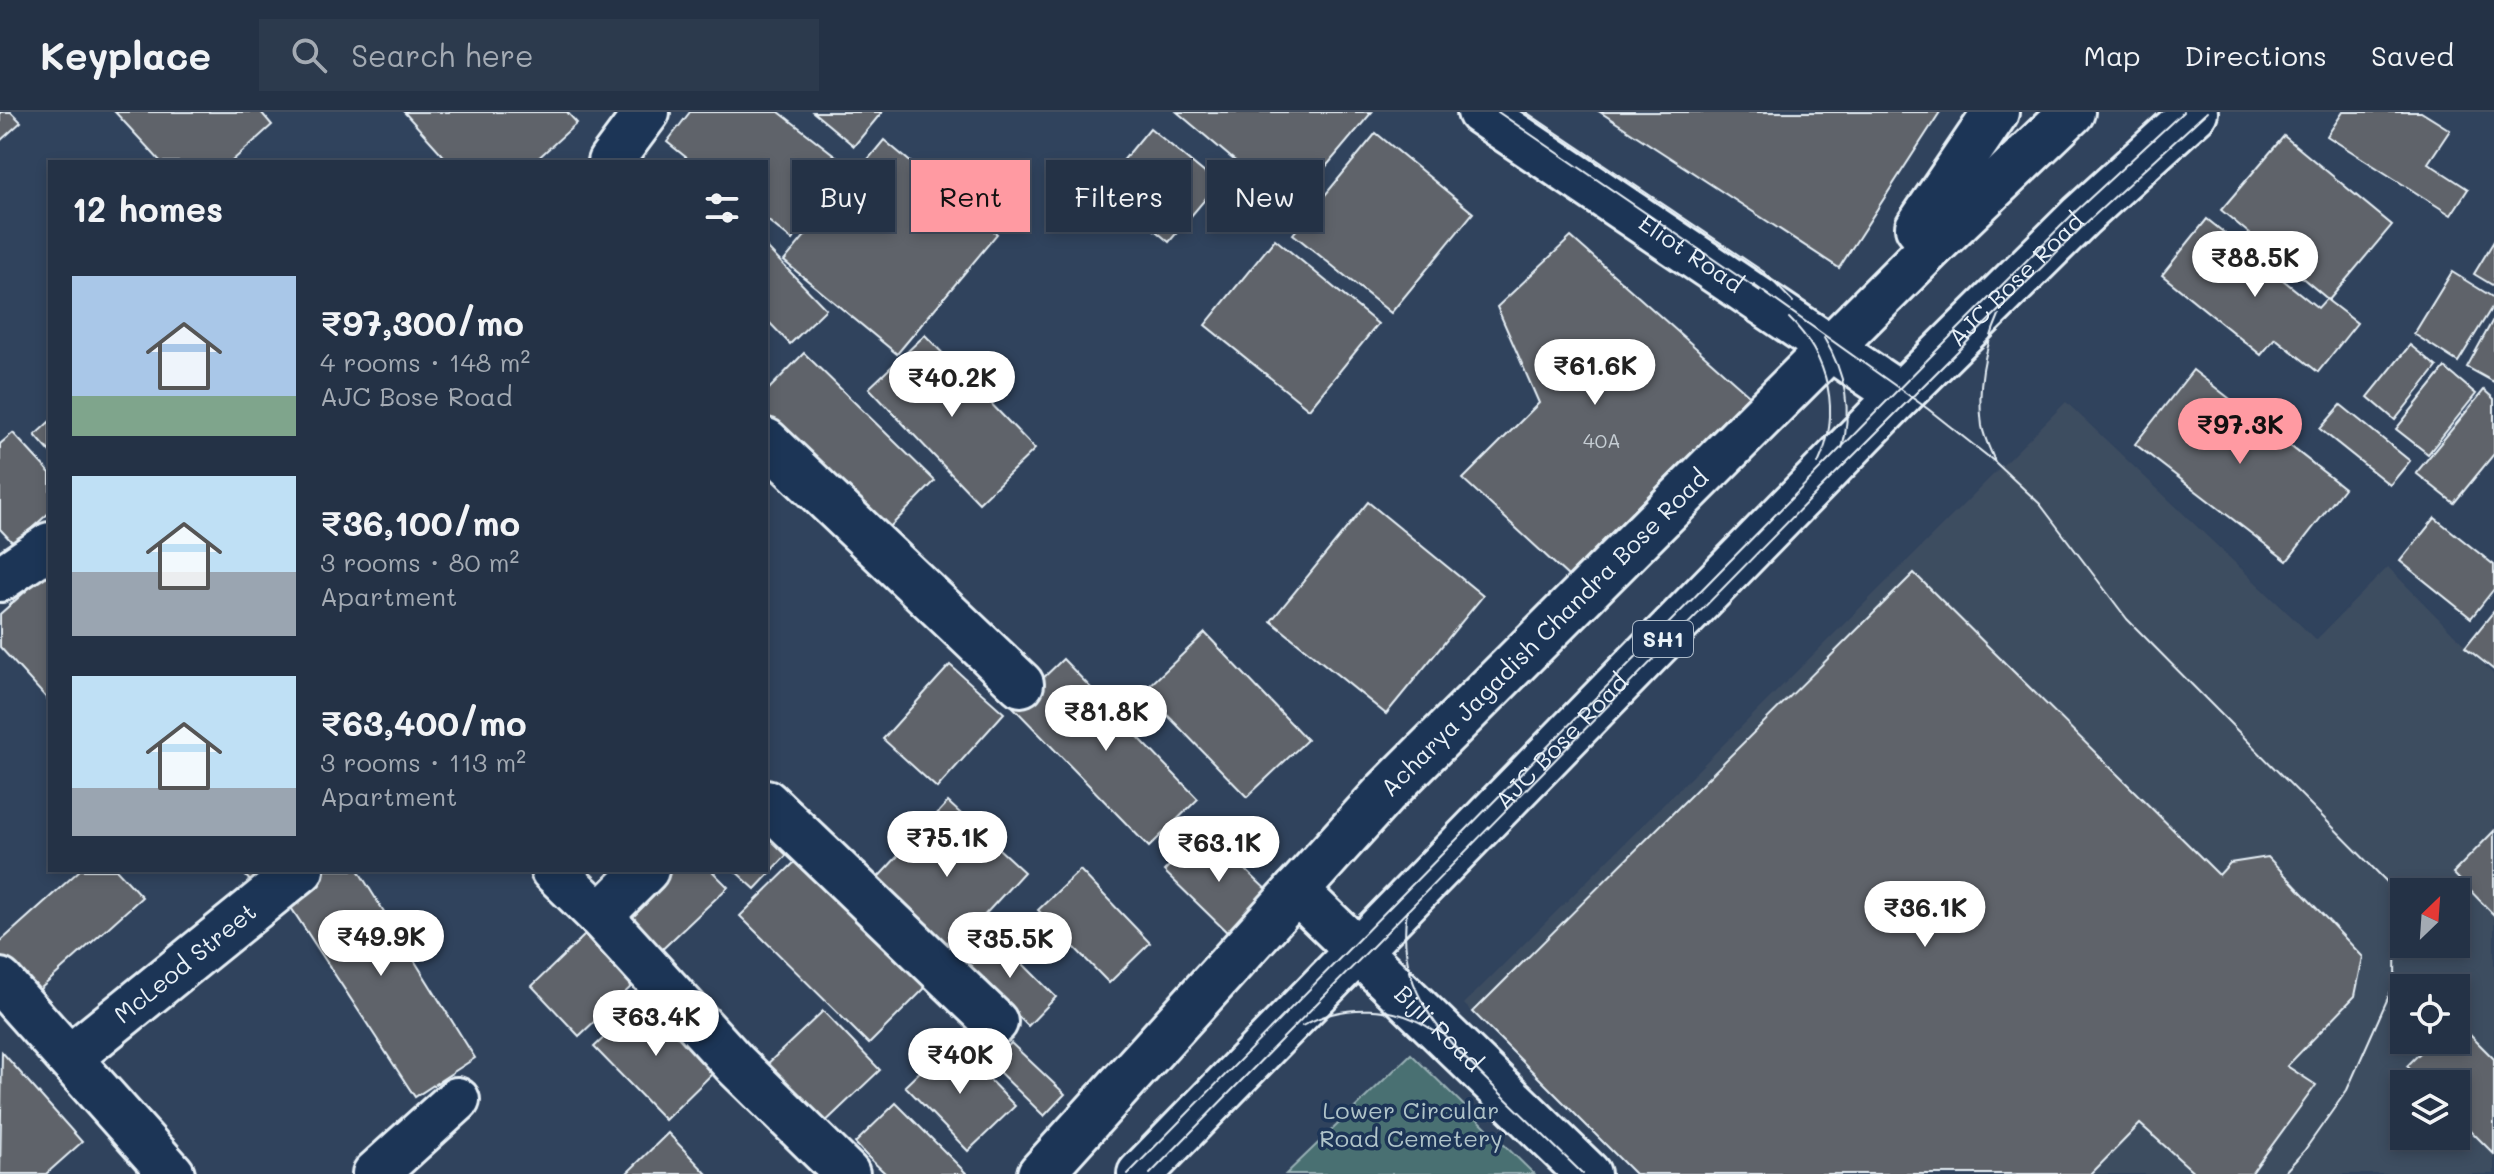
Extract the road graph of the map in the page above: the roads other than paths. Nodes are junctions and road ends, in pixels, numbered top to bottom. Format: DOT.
graph roads {
  1 [pos="647,112"];
  2 [pos="1480,112"];
  3 [pos="1996,112"];
  4 [pos="2072,112"];
  5 [pos="2195,112"];
  6 [pos="611,160"];
  7 [pos="1933,245"];
  8 [pos="1831,349"];
  9 [pos="1900,395"];
  10 [pos="768,443"];
  11 [pos="1021,684"];
  12 [pos="768,804"];
  13 [pos="299,872"];
  14 [pos="555,872"];
  15 [pos="644,872"];
  16 [pos="1296,891"];
  17 [pos="600,916"];
  18 [pos="1360,950"];
  19 [pos="0,981"];
  20 [pos="995,1022"];
  21 [pos="69,1058"];
  22 [pos="457,1100"];
  23 [pos="172,1174"];
  24 [pos="375,1174"];
  25 [pos="847,1174"];
  26 [pos="1040,1174"];
  27 [pos="1140,1174"];
  28 [pos="1588,1174"];
  1 -- 6 [label="main road"];
  2 -- 8 [label="main road, Eliot Road"];
  3 -- 7 [label="main road"];
  4 -- 7 [label="main road, Acharya Jagadish Chandra Bose Road"];
  5 -- 9 [label="main road, AJC Bose Road / SH1"];
  7 -- 8 [label="main road, Acharya Jagadish Chandra Bose Road"];
  8 -- 9 [label="main road, Eliot Road"];
  8 -- 16 [label="main road, Acharya Jagadish Chandra Bose Road"];
  9 -- 18 [label="main road, AJC Bose Road / SH1"];
  10 -- 11 [label="main road"];
  12 -- 20 [label="main road"];
  13 -- 21 [label="main road, McLeod Street"];
  14 -- 17 [label="main road"];
  15 -- 17 [label="main road"];
  16 -- 18 [label="main road, Bijli Road"];
  16 -- 26 [label="main road, Acharya Jagadish Chandra Bose Road"];
  17 -- 25 [label="main road"];
  18 -- 27 [label="main road, AJC Bose Road / SH1"];
  18 -- 28 [label="main road, Bijli Road"];
  19 -- 21 [label="main road"];
  21 -- 23 [label="main road"];
  22 -- 24 [label="main road"];
}
